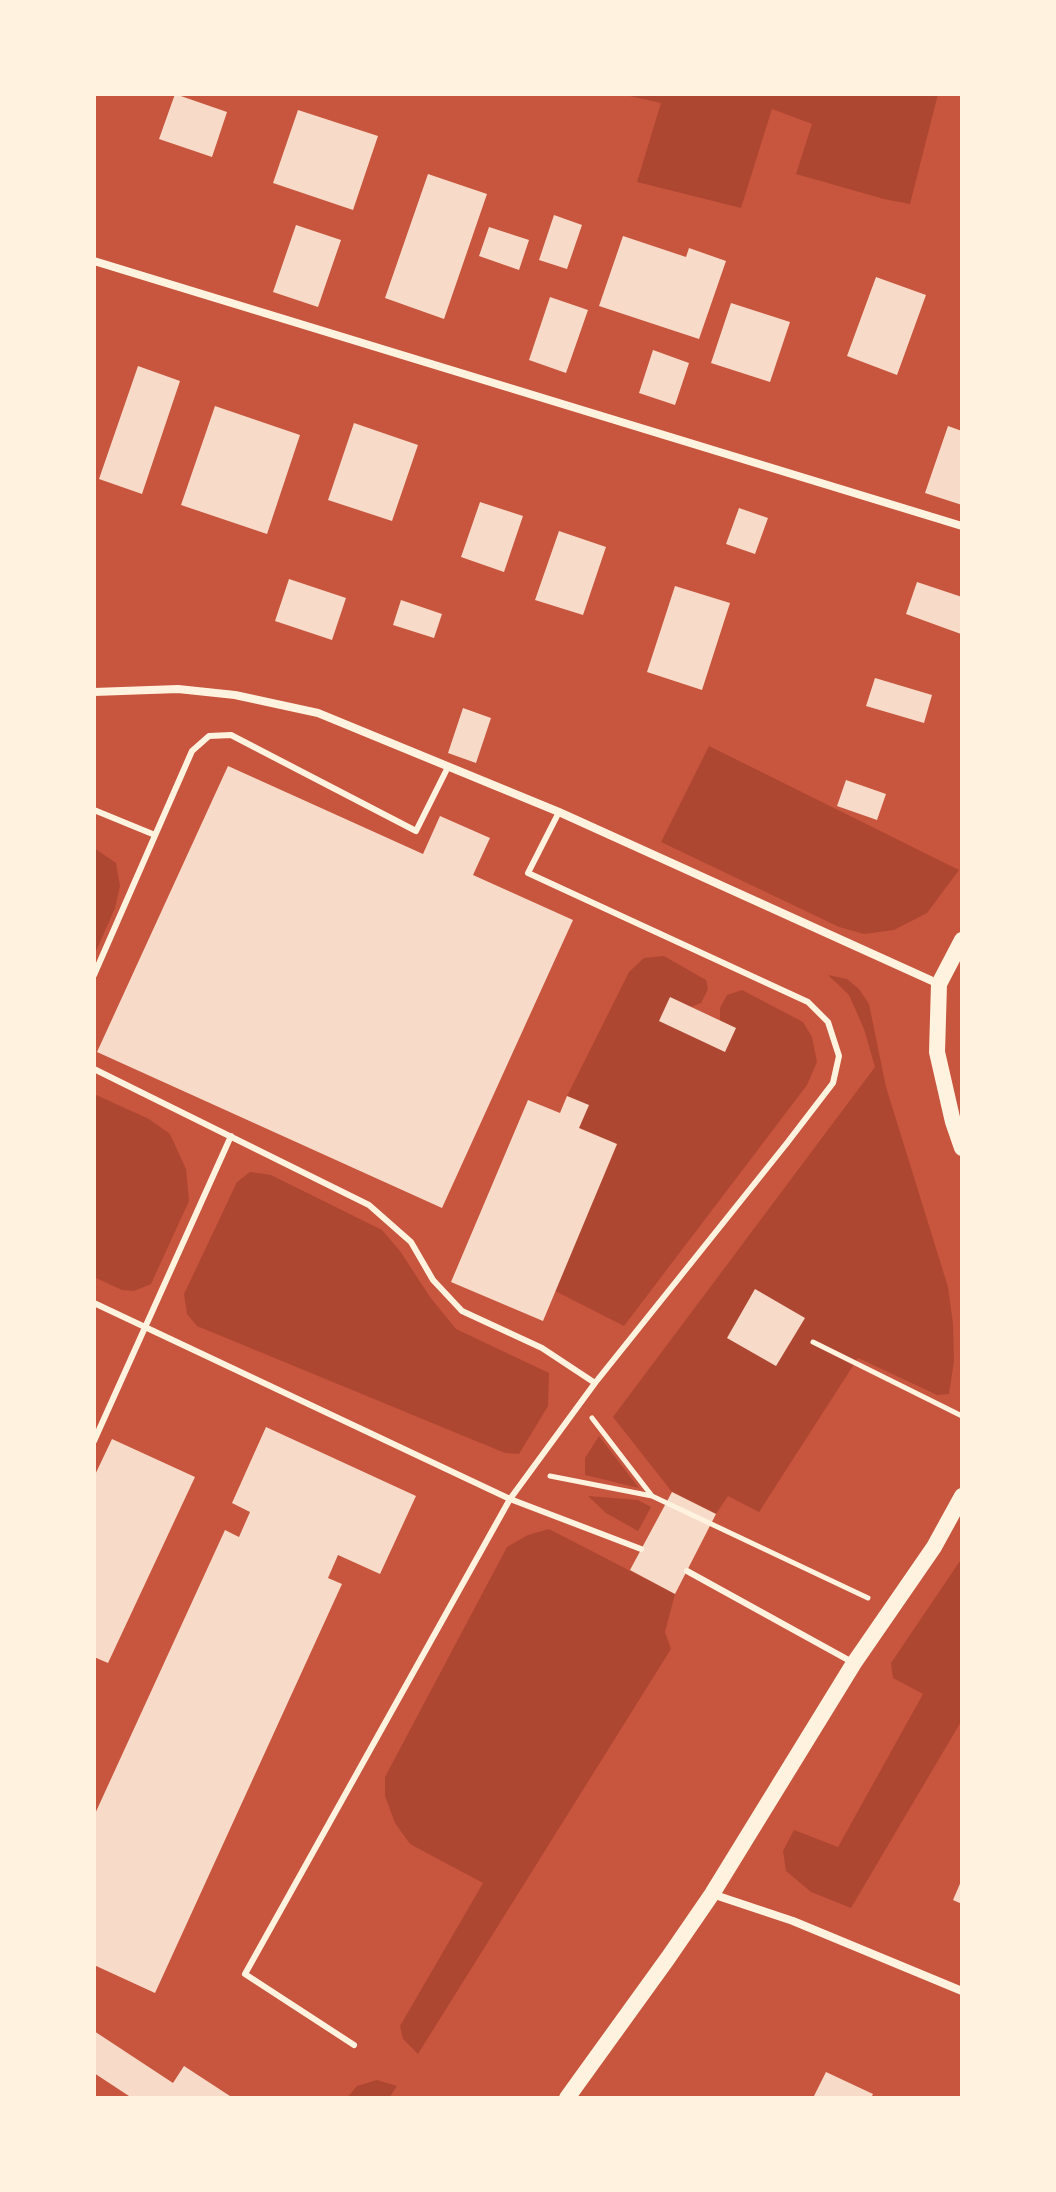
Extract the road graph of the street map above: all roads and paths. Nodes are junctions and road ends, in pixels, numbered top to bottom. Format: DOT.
graph roads {
  1 [pos="94,261"];
  2 [pos="962,526"];
  3 [pos="94,692"];
  4 [pos="448,767"];
  5 [pos="94,810"];
  6 [pos="559,812"];
  7 [pos="155,835"];
  8 [pos="962,940"];
  9 [pos="94,975"];
  10 [pos="939,984"];
  11 [pos="94,1069"];
  12 [pos="231,1136"];
  13 [pos="962,1148"];
  14 [pos="94,1303"];
  15 [pos="145,1327"];
  16 [pos="813,1342"];
  17 [pos="595,1383"];
  18 [pos="580,1403"];
  19 [pos="962,1416"];
  20 [pos="94,1441"];
  21 [pos="530,1472"];
  22 [pos="652,1496"];
  23 [pos="962,1496"];
  24 [pos="510,1499"];
  25 [pos="641,1549"];
  26 [pos="687,1571"];
  27 [pos="868,1598"];
  28 [pos="854,1663"];
  29 [pos="712,1894"];
  30 [pos="962,1991"];
  31 [pos="354,2045"];
  32 [pos="567,2098"];
  1 -- 2 [label="street"];
  3 -- 4 [label="street"];
  4 -- 6 [label="street"];
  4 -- 7 [label="lane"];
  5 -- 7 [label="lane"];
  6 -- 10 [label="street"];
  6 -- 17 [label="lane"];
  7 -- 9 [label="lane"];
  8 -- 10 [label="main road"];
  10 -- 13 [label="main road"];
  11 -- 12 [label="lane"];
  12 -- 15 [label="lane"];
  12 -- 17 [label="lane"];
  14 -- 15 [label="lane"];
  15 -- 20 [label="lane"];
  15 -- 24 [label="lane"];
  16 -- 19 [label="path"];
  17 -- 18 [label="lane"];
  18 -- 21 [label="lane"];
  18 -- 22 [label="path"];
  21 -- 22 [label="path"];
  21 -- 24 [label="lane"];
  22 -- 27 [label="path"];
  23 -- 28 [label="main road"];
  24 -- 25 [label="lane"];
  24 -- 31 [label="lane"];
  26 -- 28 [label="lane"];
  28 -- 29 [label="main road"];
  29 -- 30 [label="street"];
  29 -- 32 [label="main road"];
}
